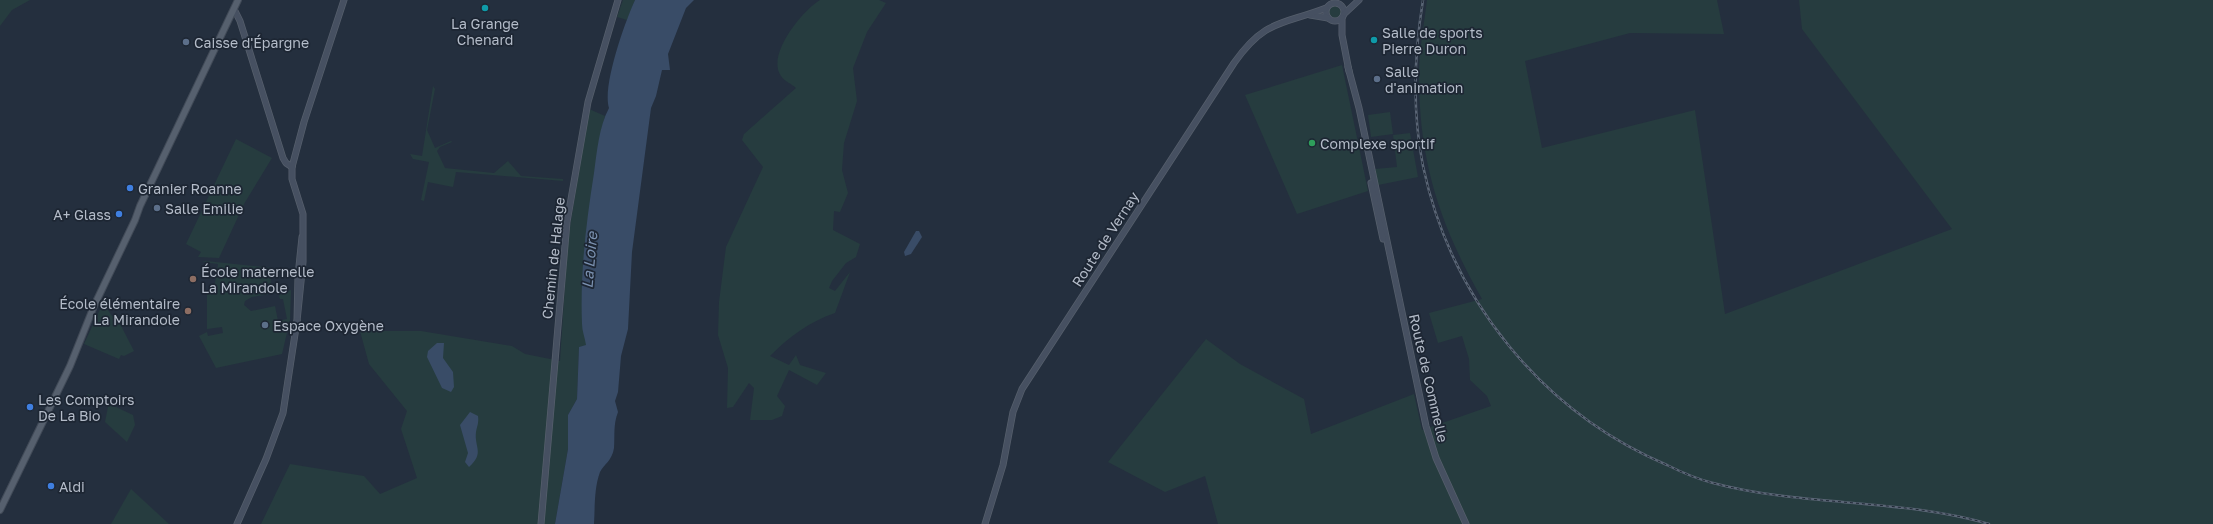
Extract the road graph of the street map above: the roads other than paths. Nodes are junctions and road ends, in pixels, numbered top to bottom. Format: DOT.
graph roads {
  1 [pos="238,0"];
  2 [pos="344,0"];
  3 [pos="618,0"];
  4 [pos="1359,0"];
  5 [pos="1338,3"];
  6 [pos="1328,4"];
  7 [pos="1354,4"];
  8 [pos="234,9"];
  9 [pos="1310,14"];
  10 [pos="1343,16"];
  11 [pos="1328,18"];
  12 [pos="1333,21"];
  13 [pos="1342,35"];
  14 [pos="292,167"];
  15 [pos="0,510"];
  16 [pos="238,524"];
  17 [pos="541,524"];
  18 [pos="985,524"];
  19 [pos="1466,524"];
  1 -- 8 [label="main road"];
  2 -- 14 [label="street"];
  3 -- 17 [label="street, Chemin de Halage"];
  4 -- 7 [label="street"];
  5 -- 6 [label="street, Route de Vernay"];
  5 -- 7 [label="street, Route de Vernay"];
  5 -- 10 [label="street, Route de Commelle"];
  6 -- 9 [label="street, Route de Vernay"];
  6 -- 11 [label="street"];
  7 -- 10 [label="street"];
  8 -- 14 [label="street"];
  8 -- 15 [label="main road"];
  9 -- 11 [label="street, Route de Vernay"];
  9 -- 18 [label="street, Route de Vernay"];
  10 -- 12 [label="street"];
  10 -- 13 [label="street, Route de Commelle"];
  11 -- 12 [label="street, Route de Vernay"];
  12 -- 13 [label="street, Route de Commelle"];
  13 -- 19 [label="street, Route de Commelle"];
  14 -- 16 [label="street"];
}
